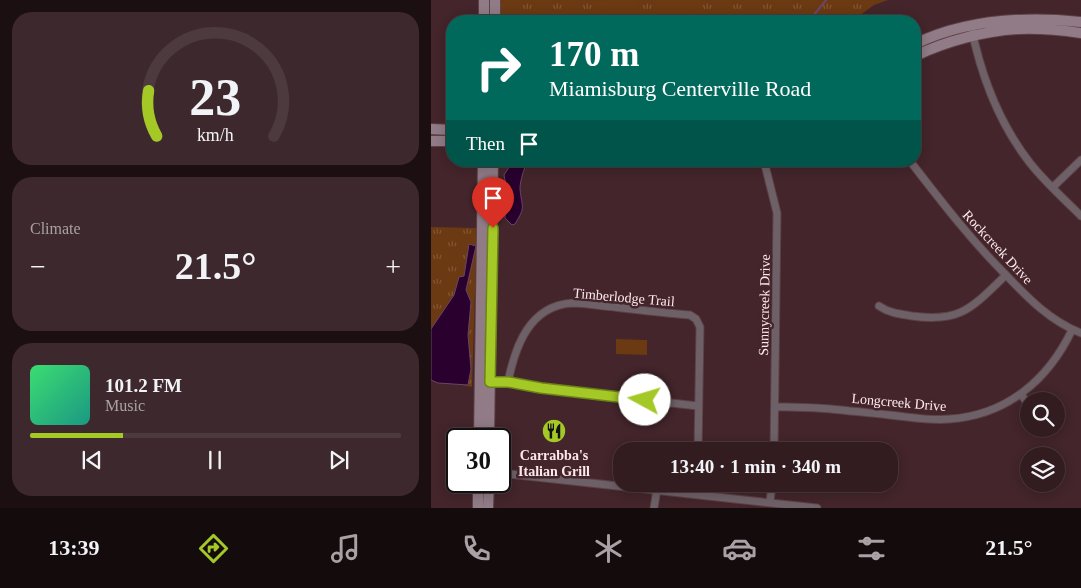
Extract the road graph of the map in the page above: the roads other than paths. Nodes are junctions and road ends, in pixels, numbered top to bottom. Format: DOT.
graph roads {
  1 [pos="484,0"];
  2 [pos="495,0"];
  3 [pos="484,15"];
  4 [pos="495,15"];
  5 [pos="1081,22"];
  6 [pos="971,26"];
  7 [pos="1081,33"];
  8 [pos="973,37"];
  9 [pos="921,41"];
  10 [pos="921,54"];
  11 [pos="431,129"];
  12 [pos="446,130"];
  13 [pos="431,141"];
  14 [pos="446,141"];
  15 [pos="1081,160"];
  16 [pos="483,167"];
  17 [pos="493,167"];
  18 [pos="766,167"];
  19 [pos="915,167"];
  20 [pos="1053,187"];
  21 [pos="1081,216"];
  22 [pos="481,271"];
  23 [pos="492,271"];
  24 [pos="1006,275"];
  25 [pos="879,306"];
  26 [pos="1072,330"];
  27 [pos="1081,333"];
  28 [pos="479,382"];
  29 [pos="490,382"];
  30 [pos="508,382"];
  31 [pos="1023,392"];
  32 [pos="1020,395"];
  33 [pos="698,406"];
  34 [pos="776,407"];
  35 [pos="479,428"];
  36 [pos="489,428"];
  37 [pos="698,442"];
  38 [pos="775,442"];
  39 [pos="511,474"];
  40 [pos="613,485"];
  41 [pos="657,492"];
  42 [pos="681,492"];
  43 [pos="772,492"];
  44 [pos="478,493"];
  45 [pos="489,493"];
  46 [pos="697,494"];
  47 [pos="770,502"];
  48 [pos="478,508"];
  49 [pos="489,508"];
  50 [pos="655,508"];
  51 [pos="817,508"];
  1 -- 3 [label="main road"];
  2 -- 4 [label="main road"];
  5 -- 6 [label="main road"];
  6 -- 8 [label="street"];
  6 -- 9 [label="main road"];
  7 -- 8 [label="main road"];
  8 -- 10 [label="main road"];
  8 -- 20 [label="street"];
  11 -- 12 [label="main road"];
  13 -- 14 [label="main road"];
  15 -- 20 [label="street"];
  16 -- 22 [label="main road"];
  17 -- 23 [label="main road"];
  18 -- 34 [label="street, Sunnycreek Drive"];
  19 -- 24 [label="street, Rockcreek Drive"];
  20 -- 21 [label="street"];
  22 -- 23 [label="main road"];
  22 -- 28 [label="main road"];
  23 -- 29 [label="main road"];
  24 -- 25 [label="street"];
  24 -- 26 [label="street, Rockcreek Drive"];
  26 -- 27 [label="street, Rockcreek Drive"];
  26 -- 31 [label="street, Longcreek Drive"];
  28 -- 29 [label="street"];
  28 -- 35 [label="main road"];
  29 -- 30 [label="street"];
  29 -- 36 [label="main road"];
  30 -- 33 [label="street"];
  30 -- 33 [label="street, Timberlodge Trail"];
  32 -- 34 [label="street, Longcreek Drive"];
  33 -- 37 [label="street, Timberlodge Trail"];
  34 -- 38 [label="street, Sunnycreek Drive"];
  39 -- 40 [label="street"];
  41 -- 50 [label="street"];
  42 -- 46 [label="street"];
  43 -- 47 [label="street"];
  44 -- 48 [label="main road"];
  45 -- 49 [label="main road"];
  46 -- 47 [label="street"];
  47 -- 51 [label="street"];
}
